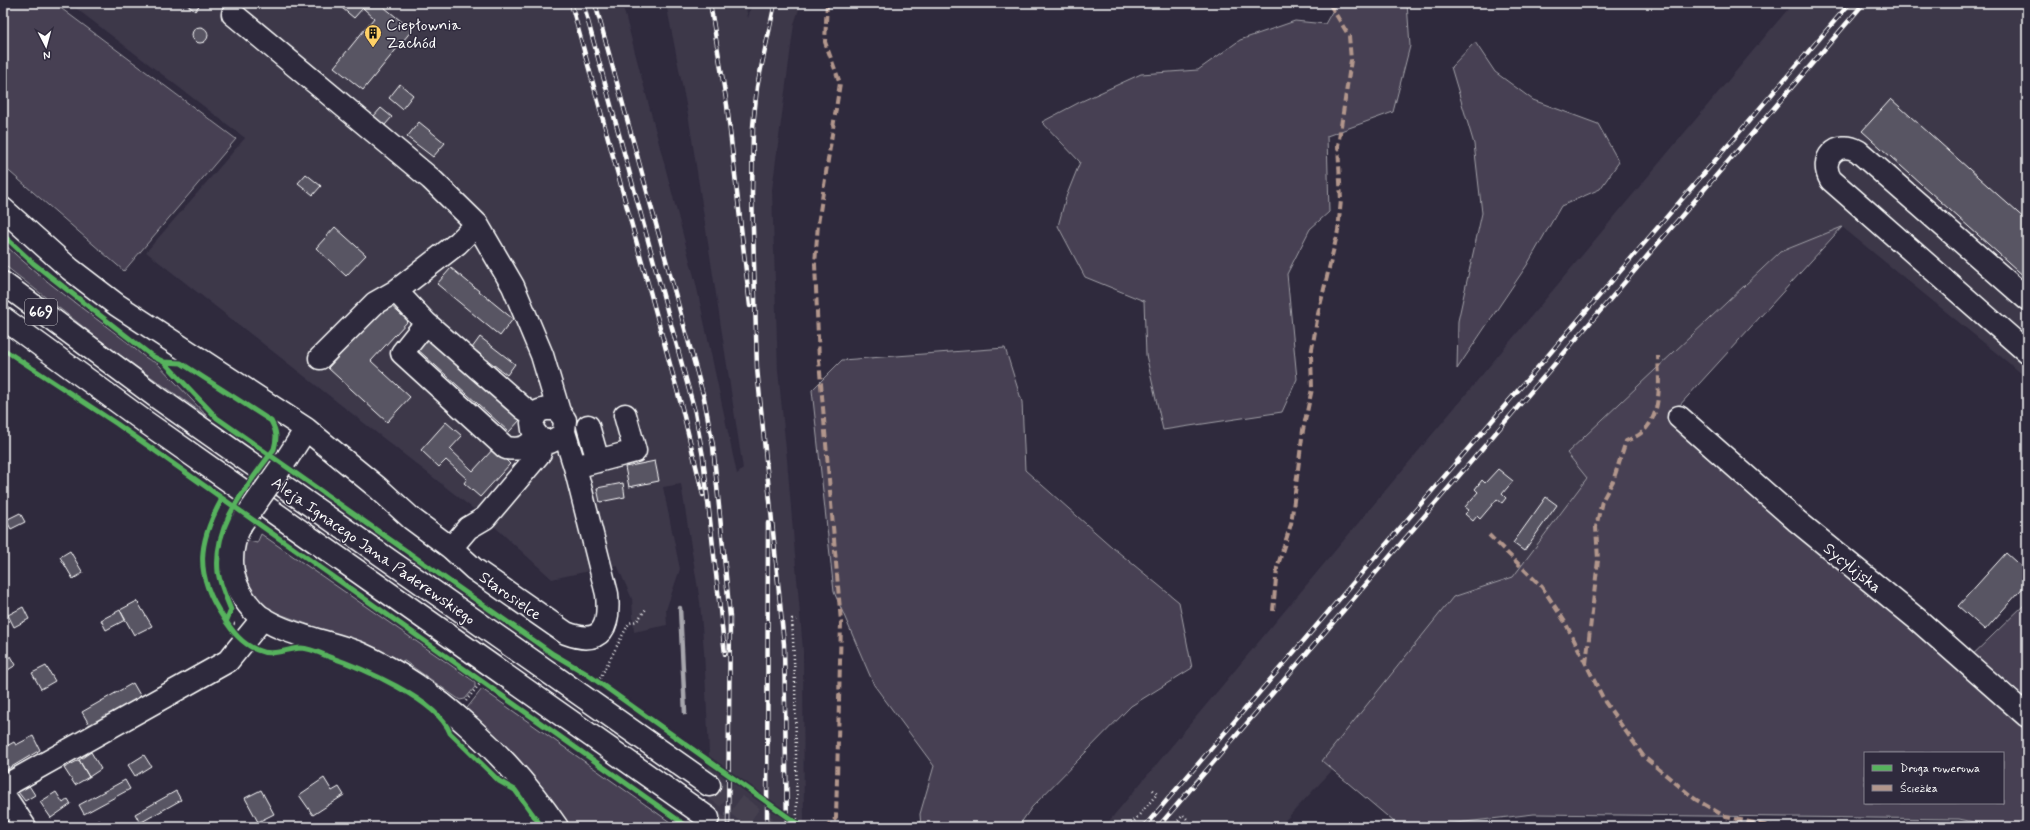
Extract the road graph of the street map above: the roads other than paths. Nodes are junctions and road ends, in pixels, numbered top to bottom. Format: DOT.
graph roads {
  1 [pos="233,14"];
  2 [pos="3,209"];
  3 [pos="477,224"];
  4 [pos="3,283"];
  5 [pos="396,291"];
  6 [pos="2027,299"];
  7 [pos="3,318"];
  8 [pos="426,323"];
  9 [pos="2026,350"];
  10 [pos="320,358"];
  11 [pos="625,415"];
  12 [pos="1679,417"];
  13 [pos="562,422"];
  14 [pos="588,426"];
  15 [pos="306,429"];
  16 [pos="538,431"];
  17 [pos="598,461"];
  18 [pos="575,467"];
  19 [pos="450,548"];
  20 [pos="263,618"];
  21 [pos="2027,716"];
  22 [pos="709,786"];
  23 [pos="3,787"];
  24 [pos="3,794"];
  25 [pos="708,818"];
  26 [pos="25,827"];
  27 [pos="557,827"];
  1 -- 3 [label="main road, Starosielce"];
  2 -- 15 [label="main road, Starosielce"];
  3 -- 5 [label="main road"];
  3 -- 13 [label="main road, Starosielce"];
  4 -- 22 [label="main road, Aleja Ignacego Jana Paderewskiego / 669"];
  5 -- 8 [label="main road"];
  5 -- 10 [label="main road"];
  6 -- 9 [label="main road"];
  7 -- 25 [label="main road, Aleja Ignacego Jana Paderewskiego / 669"];
  8 -- 16 [label="main road"];
  8 -- 16 [label="main road"];
  11 -- 17 [label="main road"];
  12 -- 21 [label="main road, Sycylijska"];
  13 -- 16 [label="main road"];
  13 -- 16 [label="main road"];
  13 -- 18 [label="main road, Starosielce"];
  14 -- 17 [label="main road"];
  15 -- 19 [label="main road, Starosielce"];
  15 -- 20 [label="main road, bridge"];
  16 -- 19 [label="main road"];
  17 -- 18 [label="main road"];
  18 -- 19 [label="main road, Starosielce"];
  20 -- 23 [label="main road"];
  20 -- 27 [label="main road"];
  24 -- 26 [label="main road"];
}
